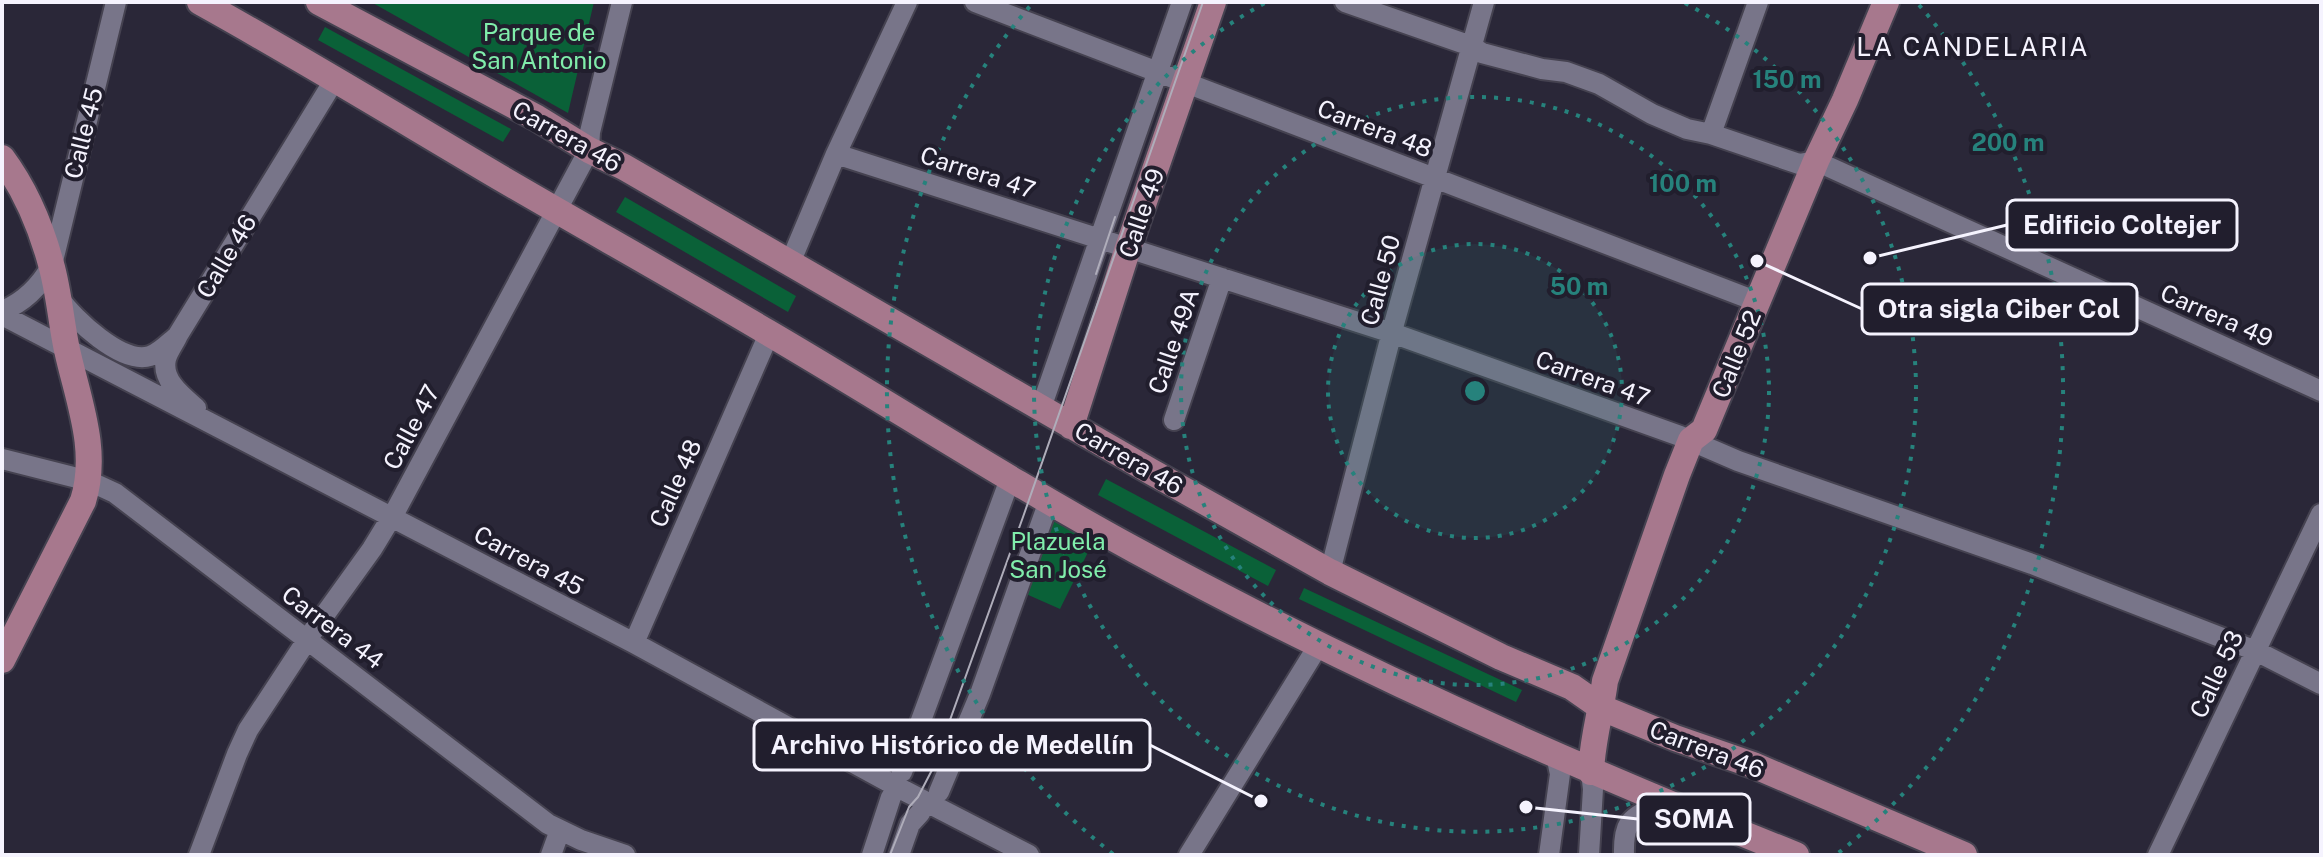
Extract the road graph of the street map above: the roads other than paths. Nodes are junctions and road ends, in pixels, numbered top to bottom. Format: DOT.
graph roads {
  1 [pos="116,2"];
  2 [pos="200,2"];
  3 [pos="622,2"];
  4 [pos="907,2"];
  5 [pos="975,2"];
  6 [pos="1182,2"];
  7 [pos="1213,2"];
  8 [pos="1345,2"];
  9 [pos="1484,2"];
  10 [pos="1758,2"];
  11 [pos="1886,2"];
  12 [pos="320,3"];
  13 [pos="1471,46"];
  14 [pos="1158,72"];
  15 [pos="335,79"];
  16 [pos="1185,83"];
  17 [pos="1711,134"];
  18 [pos="589,150"];
  19 [pos="836,154"];
  20 [pos="2,158"];
  21 [pos="1822,164"];
  22 [pos="1435,179"];
  23 [pos="557,209"];
  24 [pos="1128,248"];
  25 [pos="790,263"];
  26 [pos="52,265"];
  27 [pos="1222,278"];
  28 [pos="58,297"];
  29 [pos="1758,302"];
  30 [pos="2,313"];
  31 [pos="1392,333"];
  32 [pos="178,335"];
  33 [pos="765,343"];
  34 [pos="67,349"];
  35 [pos="2321,391"];
  36 [pos="1041,408"];
  37 [pos="1174,420"];
  38 [pos="1071,426"];
  39 [pos="218,427"];
  40 [pos="1691,440"];
  41 [pos="2,459"];
  42 [pos="1010,479"];
  43 [pos="89,481"];
  44 [pos="1049,501"];
  45 [pos="2321,514"];
  46 [pos="391,517"];
  47 [pos="1330,572"];
  48 [pos="307,640"];
  49 [pos="634,643"];
  50 [pos="1318,646"];
  51 [pos="2256,651"];
  52 [pos="2,660"];
  53 [pos="2321,684"];
  54 [pos="1602,708"];
  55 [pos="1556,755"];
  56 [pos="902,772"];
  57 [pos="1591,772"];
  58 [pos="939,792"];
  59 [pos="891,797"];
  60 [pos="1662,802"];
  61 [pos="920,813"];
  62 [pos="560,830"];
  63 [pos="199,855"];
  64 [pos="551,855"];
  65 [pos="625,855"];
  66 [pos="872,855"];
  67 [pos="899,855"];
  68 [pos="1029,855"];
  69 [pos="1189,855"];
  70 [pos="1549,855"];
  71 [pos="1589,855"];
  72 [pos="1624,855"];
  73 [pos="1796,855"];
  74 [pos="1964,855"];
  75 [pos="2158,855"];
  1 -- 26 [label="street, Calle 45"];
  2 -- 15 [label="main road"];
  3 -- 18 [label="street, Calle 47"];
  4 -- 19 [label="street"];
  5 -- 14 [label="street, Carrera 48"];
  6 -- 14 [label="street, Calle 49"];
  7 -- 16 [label="main road, Calle 49"];
  8 -- 13 [label="street, Carrera 49"];
  9 -- 13 [label="street, Calle 50"];
  10 -- 17 [label="street"];
  11 -- 21 [label="main road, Calle 52"];
  12 -- 18 [label="main road, Carrera 46"];
  13 -- 17 [label="street, Carrera 49"];
  13 -- 22 [label="street, Calle 50"];
  14 -- 16 [label="street, Carrera 48"];
  14 -- 36 [label="street, Calle 49"];
  15 -- 23 [label="main road"];
  15 -- 32 [label="street, Calle 46"];
  16 -- 22 [label="street, Carrera 48"];
  16 -- 24 [label="main road, Calle 49"];
  17 -- 21 [label="street, Carrera 49"];
  18 -- 23 [label="street, Calle 47"];
  18 -- 25 [label="main road, Carrera 46"];
  19 -- 24 [label="street, Carrera 47"];
  19 -- 25 [label="street"];
  20 -- 26 [label="main road"];
  21 -- 29 [label="main road, Calle 52"];
  21 -- 35 [label="street, Carrera 49"];
  22 -- 29 [label="street, Carrera 48"];
  22 -- 31 [label="street, Calle 50"];
  23 -- 42 [label="main road"];
  23 -- 46 [label="street, Calle 47"];
  24 -- 27 [label="street, Carrera 47"];
  24 -- 38 [label="main road, Calle 49"];
  25 -- 36 [label="main road, Carrera 46"];
  26 -- 28 [label="main road, Calle 45"];
  26 -- 30 [label="street, Calle 45"];
  27 -- 31 [label="street, Carrera 47"];
  27 -- 37 [label="street, Calle 49A"];
  28 -- 32 [label="street"];
  28 -- 34 [label="main road, Calle 45"];
  29 -- 40 [label="main road, Calle 52"];
  30 -- 34 [label="street, Carrera 45"];
  31 -- 40 [label="street, Carrera 47"];
  31 -- 47 [label="street, Calle 50"];
  32 -- 39 [label="street, Calle 46"];
  33 -- 49 [label="street, Calle 48"];
  34 -- 39 [label="street, Carrera 45"];
  34 -- 43 [label="main road, Calle 45"];
  36 -- 38 [label="main road, Carrera 46"];
  38 -- 47 [label="main road, Carrera 46"];
  39 -- 46 [label="street, Carrera 45"];
  40 -- 51 [label="street, Carrera 47"];
  40 -- 54 [label="main road, Calle 52"];
  41 -- 43 [label="street, Carrera 44"];
  42 -- 44 [label="main road"];
  42 -- 56 [label="street"];
  43 -- 48 [label="street, Carrera 44"];
  43 -- 52 [label="main road"];
  44 -- 50 [label="main road"];
  44 -- 58 [label="street"];
  45 -- 51 [label="street, Calle 53"];
  46 -- 48 [label="street, Calle 47"];
  46 -- 49 [label="street, Carrera 45"];
  47 -- 54 [label="main road, Carrera 46"];
  48 -- 62 [label="street, Carrera 44"];
  48 -- 63 [label="street, Calle 47"];
  49 -- 68 [label="street, Carrera 45"];
  50 -- 55 [label="main road"];
  50 -- 69 [label="street"];
  51 -- 53 [label="street, Carrera 47"];
  51 -- 75 [label="street, Calle 53"];
  54 -- 57 [label="main road, Calle 52"];
  54 -- 74 [label="main road, Carrera 46"];
  55 -- 57 [label="main road"];
  55 -- 70 [label="street"];
  57 -- 60 [label="main road"];
  57 -- 71 [label="street"];
  59 -- 66 [label="street"];
  60 -- 72 [label="street"];
  60 -- 73 [label="main road"];
  61 -- 67 [label="street"];
  62 -- 64 [label="street"];
  62 -- 65 [label="street, Carrera 44"];
}
